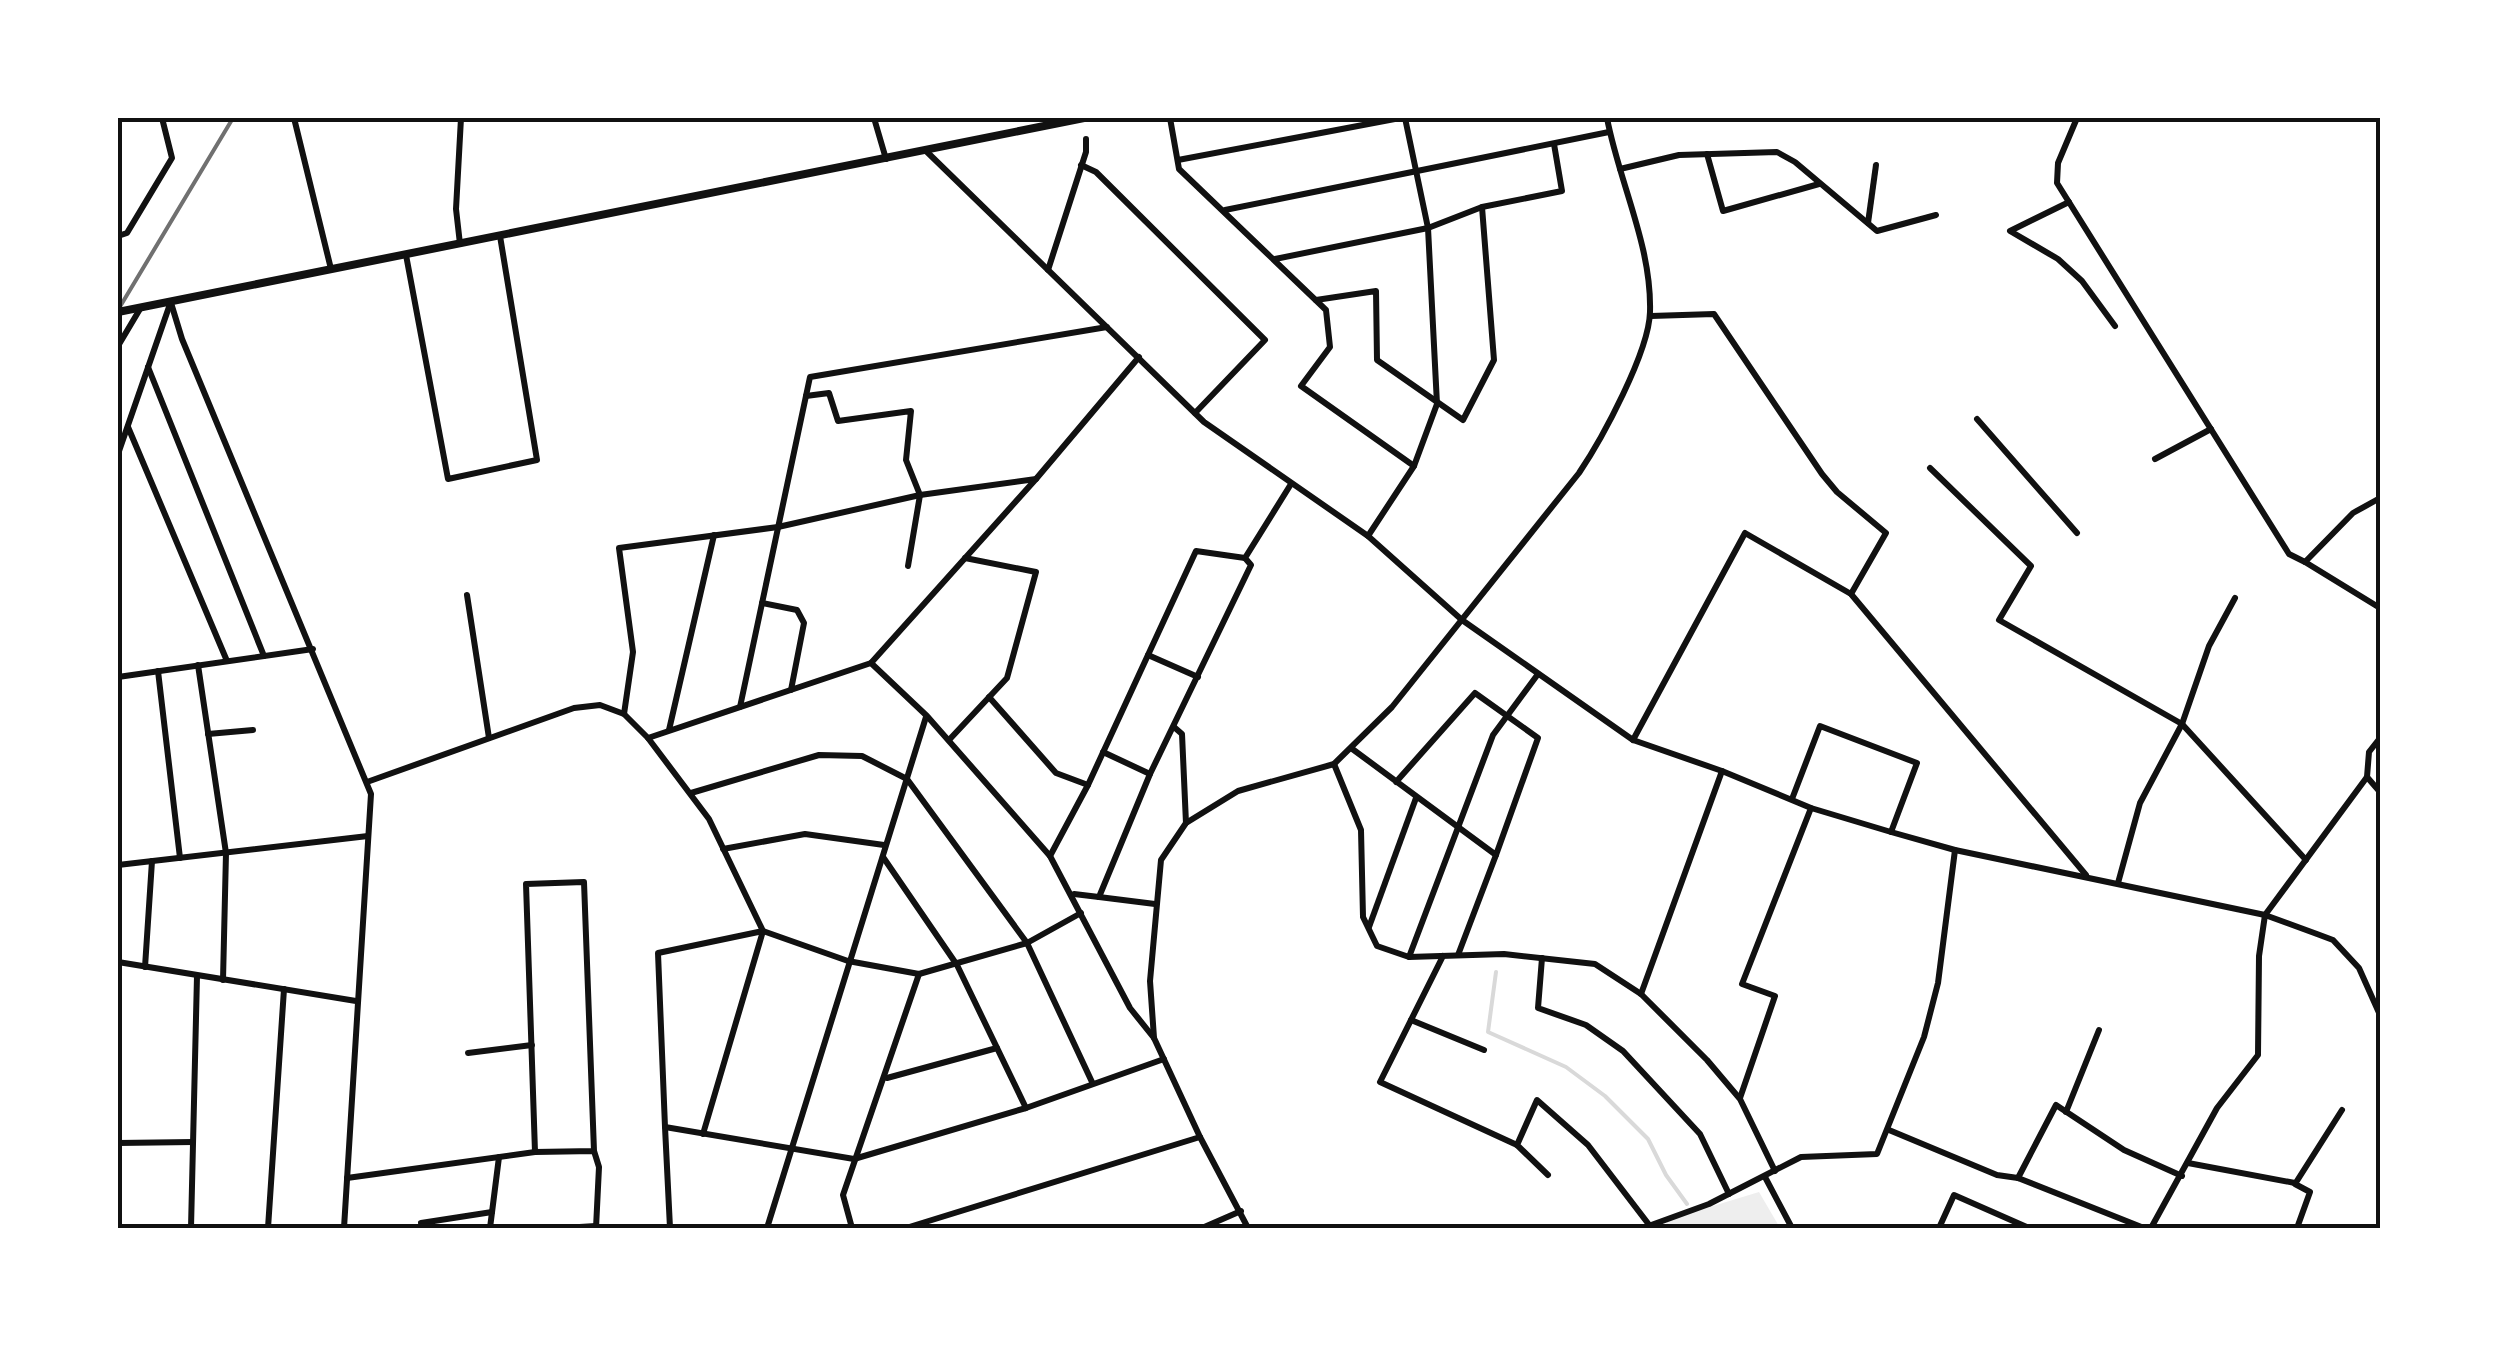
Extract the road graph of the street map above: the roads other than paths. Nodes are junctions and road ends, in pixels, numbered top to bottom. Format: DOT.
graph roads {
  1 [pos="162,118"];
  2 [pos="294,118"];
  3 [pos="462,118"];
  4 [pos="874,118"];
  5 [pos="1084,118"];
  6 [pos="1170,118"];
  7 [pos="1402,118"];
  8 [pos="1607,118"];
  9 [pos="2076,118"];
  10 [pos="1044,122"];
  11 [pos="1610,132"];
  12 [pos="1086,138"];
  13 [pos="1554,144"];
  14 [pos="924,150"];
  15 [pos="1707,154"];
  16 [pos="886,158"];
  17 [pos="1178,160"];
  18 [pos="1081,165"];
  19 [pos="1876,165"];
  20 [pos="1620,169"];
  21 [pos="1416,174"];
  22 [pos="1820,184"];
  23 [pos="2069,202"];
  24 [pos="1482,207"];
  25 [pos="1224,210"];
  26 [pos="1936,216"];
  27 [pos="1868,224"];
  28 [pos="1428,228"];
  29 [pos="118,236"];
  30 [pos="500,236"];
  31 [pos="460,244"];
  32 [pos="406,255"];
  33 [pos="1274,259"];
  34 [pos="331,269"];
  35 [pos="1048,270"];
  36 [pos="1316,300"];
  37 [pos="171,303"];
  38 [pos="140,309"];
  39 [pos="118,312"];
  40 [pos="1651,316"];
  41 [pos="1107,326"];
  42 [pos="2115,326"];
  43 [pos="118,346"];
  44 [pos="1139,357"];
  45 [pos="148,368"];
  46 [pos="806,396"];
  47 [pos="1437,404"];
  48 [pos="1195,413"];
  49 [pos="1977,420"];
  50 [pos="128,427"];
  51 [pos="2211,429"];
  52 [pos="118,454"];
  53 [pos="2154,459"];
  54 [pos="1414,466"];
  55 [pos="1930,468"];
  56 [pos="1036,478"];
  57 [pos="1291,484"];
  58 [pos="920,495"];
  59 [pos="2380,498"];
  60 [pos="778,527"];
  61 [pos="2077,533"];
  62 [pos="714,536"];
  63 [pos="1368,536"];
  64 [pos="965,558"];
  65 [pos="1245,558"];
  66 [pos="2304,562"];
  67 [pos="908,566"];
  68 [pos="1851,594"];
  69 [pos="467,595"];
  70 [pos="2235,598"];
  71 [pos="762,603"];
  72 [pos="2380,608"];
  73 [pos="1462,620"];
  74 [pos="313,649"];
  75 [pos="1148,655"];
  76 [pos="264,656"];
  77 [pos="226,661"];
  78 [pos="871,663"];
  79 [pos="198,665"];
  80 [pos="158,671"];
  81 [pos="1538,674"];
  82 [pos="118,676"];
  83 [pos="1198,677"];
  84 [pos="791,690"];
  85 [pos="988,697"];
  86 [pos="740,707"];
  87 [pos="624,714"];
  88 [pos="1506,715"];
  89 [pos="927,716"];
  90 [pos="2182,724"];
  91 [pos="1174,726"];
  92 [pos="253,730"];
  93 [pos="668,731"];
  94 [pos="208,734"];
  95 [pos="489,738"];
  96 [pos="648,738"];
  97 [pos="2380,738"];
  98 [pos="948,740"];
  99 [pos="1633,740"];
  100 [pos="1351,748"];
  101 [pos="1103,752"];
  102 [pos="1334,764"];
  103 [pos="1722,772"];
  104 [pos="1150,774"];
  105 [pos="2367,778"];
  106 [pos="906,779"];
  107 [pos="366,782"];
  108 [pos="1396,782"];
  109 [pos="1088,785"];
  110 [pos="691,792"];
  111 [pos="2380,792"];
  112 [pos="1416,798"];
  113 [pos="1792,799"];
  114 [pos="1811,808"];
  115 [pos="1186,823"];
  116 [pos="1457,827"];
  117 [pos="1891,832"];
  118 [pos="368,836"];
  119 [pos="884,845"];
  120 [pos="723,849"];
  121 [pos="1955,850"];
  122 [pos="226,853"];
  123 [pos="1496,855"];
  124 [pos="882,856"];
  125 [pos="1050,856"];
  126 [pos="180,858"];
  127 [pos="2306,860"];
  128 [pos="152,861"];
  129 [pos="118,865"];
  130 [pos="2087,876"];
  131 [pos="2118,883"];
  132 [pos="1072,893"];
  133 [pos="1100,897"];
  134 [pos="1155,904"];
  135 [pos="1081,913"];
  136 [pos="2265,915"];
  137 [pos="1369,928"];
  138 [pos="764,931"];
  139 [pos="1027,943"];
  140 [pos="1458,955"];
  141 [pos="1443,956"];
  142 [pos="1409,957"];
  143 [pos="1542,958"];
  144 [pos="848,961"];
  145 [pos="118,962"];
  146 [pos="957,965"];
  147 [pos="145,967"];
  148 [pos="919,974"];
  149 [pos="197,976"];
  150 [pos="223,980"];
  151 [pos="284,989"];
  152 [pos="1642,994"];
  153 [pos="356,1000"];
  154 [pos="2380,1016"];
  155 [pos="1411,1020"];
  156 [pos="2099,1030"];
  157 [pos="1154,1038"];
  158 [pos="532,1045"];
  159 [pos="997,1048"];
  160 [pos="1484,1050"];
  161 [pos="468,1053"];
  162 [pos="1164,1059"];
  163 [pos="886,1078"];
  164 [pos="1092,1082"];
  165 [pos="1740,1099"];
  166 [pos="1026,1108"];
  167 [pos="2342,1110"];
  168 [pos="2066,1112"];
  169 [pos="666,1127"];
  170 [pos="1889,1130"];
  171 [pos="702,1134"];
  172 [pos="1200,1138"];
  173 [pos="193,1142"];
  174 [pos="118,1143"];
  175 [pos="1517,1145"];
  176 [pos="791,1148"];
  177 [pos="535,1152"];
  178 [pos="594,1152"];
  179 [pos="499,1158"];
  180 [pos="854,1159"];
  181 [pos="2188,1163"];
  182 [pos="1775,1172"];
  183 [pos="1548,1175"];
  184 [pos="2182,1176"];
  185 [pos="347,1178"];
  186 [pos="1764,1178"];
  187 [pos="2018,1178"];
  188 [pos="2296,1184"];
  189 [pos="1729,1194"];
  190 [pos="1241,1211"];
  191 [pos="492,1212"];
  192 [pos="1667,1220"];
  193 [pos="420,1223"];
  194 [pos="596,1227"];
  195 [pos="1647,1227"];
  196 [pos="191,1228"];
  197 [pos="268,1228"];
  198 [pos="344,1228"];
  199 [pos="490,1228"];
  200 [pos="562,1228"];
  201 [pos="670,1228"];
  202 [pos="767,1228"];
  203 [pos="852,1228"];
  204 [pos="906,1228"];
  205 [pos="1202,1228"];
  206 [pos="1248,1228"];
  207 [pos="1662,1228"];
  208 [pos="1792,1228"];
  209 [pos="1939,1228"];
  210 [pos="2029,1228"];
  211 [pos="2148,1228"];
  212 [pos="2296,1228"];
  1 -- 29 [label="street"];
  2 -- 34 [label="street"];
  3 -- 31 [label="street"];
  4 -- 16 [label="street"];
  5 -- 10 [label="street"];
  6 -- 17 [label="street"];
  7 -- 17 [label="street"];
  7 -- 21 [label="street"];
  8 -- 11 [label="street"];
  9 -- 23 [label="street"];
  10 -- 14 [label="street"];
  11 -- 13 [label="street"];
  11 -- 20 [label="street"];
  12 -- 18 [label="street"];
  13 -- 21 [label="street"];
  13 -- 24 [label="street"];
  14 -- 16 [label="street"];
  14 -- 35 [label="street"];
  15 -- 20 [label="street"];
  15 -- 22 [label="street"];
  15 -- 22 [label="street"];
  16 -- 30 [label="street"];
  17 -- 25 [label="street"];
  18 -- 35 [label="street"];
  18 -- 48 [label="street"];
  19 -- 27 [label="street"];
  20 -- 40 [label="street"];
  21 -- 25 [label="street"];
  21 -- 28 [label="street"];
  22 -- 27 [label="street"];
  23 -- 42 [label="street"];
  23 -- 51 [label="street"];
  24 -- 28 [label="street"];
  24 -- 47 [label="street"];
  25 -- 33 [label="street"];
  26 -- 27 [label="street"];
  28 -- 33 [label="street"];
  28 -- 47 [label="street"];
  30 -- 31 [label="street"];
  30 -- 32 [label="street"];
  31 -- 32 [label="street"];
  32 -- 34 [label="street"];
  33 -- 36 [label="street"];
  34 -- 37 [label="street"];
  35 -- 41 [label="street"];
  36 -- 47 [label="street"];
  36 -- 54 [label="street"];
  37 -- 38 [label="street"];
  37 -- 45 [label="street"];
  37 -- 74 [label="street"];
  38 -- 39 [label="street"];
  38 -- 43 [label="street"];
  40 -- 68 [label="street"];
  40 -- 73 [label="street"];
  41 -- 44 [label="street"];
  41 -- 46 [label="street"];
  44 -- 48 [label="street"];
  44 -- 56 [label="street"];
  45 -- 50 [label="street"];
  45 -- 76 [label="street"];
  46 -- 58 [label="street"];
  46 -- 60 [label="street"];
  47 -- 54 [label="street"];
  48 -- 57 [label="street"];
  49 -- 61 [label="street"];
  50 -- 52 [label="street"];
  50 -- 77 [label="street"];
  51 -- 53 [label="street"];
  51 -- 66 [label="street"];
  54 -- 63 [label="street"];
  55 -- 90 [label="street"];
  56 -- 58 [label="street"];
  56 -- 64 [label="street"];
  57 -- 63 [label="street"];
  57 -- 65 [label="street"];
  58 -- 60 [label="street"];
  58 -- 67 [label="street"];
  59 -- 66 [label="street"];
  60 -- 62 [label="street"];
  60 -- 71 [label="street"];
  62 -- 87 [label="street"];
  62 -- 93 [label="street"];
  63 -- 73 [label="street"];
  64 -- 78 [label="street"];
  64 -- 85 [label="street"];
  65 -- 75 [label="street"];
  65 -- 83 [label="street"];
  66 -- 72 [label="street"];
  68 -- 99 [label="street"];
  68 -- 130 [label="street"];
  69 -- 95 [label="street"];
  70 -- 90 [label="street"];
  71 -- 84 [label="street"];
  71 -- 86 [label="street"];
  73 -- 81 [label="street"];
  73 -- 100 [label="street"];
  74 -- 76 [label="street"];
  74 -- 107 [label="street"];
  75 -- 83 [label="street"];
  75 -- 101 [label="street"];
  76 -- 77 [label="street"];
  77 -- 79 [label="street"];
  78 -- 84 [label="street"];
  78 -- 89 [label="street"];
  79 -- 80 [label="street"];
  79 -- 94 [label="street"];
  80 -- 82 [label="street"];
  80 -- 126 [label="street"];
  81 -- 88 [label="street"];
  81 -- 99 [label="street"];
  83 -- 91 [label="street"];
  84 -- 86 [label="street"];
  85 -- 98 [label="street"];
  85 -- 109 [label="street"];
  86 -- 93 [label="street"];
  87 -- 95 [label="street"];
  87 -- 96 [label="street"];
  88 -- 108 [label="street"];
  88 -- 116 [label="street"];
  88 -- 123 [label="street"];
  89 -- 98 [label="street"];
  89 -- 106 [label="street"];
  90 -- 127 [label="street"];
  90 -- 131 [label="street"];
  91 -- 104 [label="street"];
  91 -- 115 [label="street"];
  92 -- 94 [label="street"];
  93 -- 96 [label="street"];
  94 -- 122 [label="street"];
  95 -- 107 [label="street"];
  96 -- 110 [label="street"];
  97 -- 105 [label="street"];
  98 -- 125 [label="street"];
  99 -- 103 [label="street"];
  100 -- 102 [label="street"];
  100 -- 108 [label="street"];
  101 -- 104 [label="street"];
  101 -- 109 [label="street"];
  102 -- 115 [label="street"];
  102 -- 137 [label="street"];
  103 -- 113 [label="street"];
  103 -- 152 [label="street"];
  104 -- 133 [label="street"];
  105 -- 111 [label="street"];
  105 -- 127 [label="street"];
  106 -- 110 [label="street"];
  106 -- 119 [label="street"];
  106 -- 139 [label="street"];
  107 -- 118 [label="street"];
  108 -- 112 [label="street"];
  109 -- 125 [label="street"];
  110 -- 120 [label="street"];
  112 -- 116 [label="street"];
  112 -- 137 [label="street"];
  113 -- 114 [label="street"];
  113 -- 117 [label="street"];
  114 -- 117 [label="street"];
  114 -- 165 [label="street"];
  115 -- 134 [label="street"];
  116 -- 123 [label="street"];
  116 -- 142 [label="street"];
  117 -- 121 [label="street"];
  118 -- 122 [label="street"];
  118 -- 153 [label="street"];
  119 -- 120 [label="street"];
  119 -- 124 [label="street"];
  120 -- 138 [label="street"];
  121 -- 130 [label="street"];
  121 -- 170 [label="street"];
  122 -- 126 [label="street"];
  122 -- 150 [label="street"];
  123 -- 140 [label="street"];
  124 -- 144 [label="street"];
  124 -- 146 [label="street"];
  125 -- 132 [label="street"];
  126 -- 128 [label="street"];
  127 -- 136 [label="street"];
  128 -- 129 [label="street"];
  128 -- 147 [label="street"];
  130 -- 131 [label="street"];
  131 -- 136 [label="street"];
  132 -- 133 [label="street"];
  132 -- 135 [label="street"];
  133 -- 134 [label="street"];
  134 -- 157 [label="street"];
  135 -- 139 [label="street"];
  135 -- 157 [label="street"];
  136 -- 154 [label="street"];
  136 -- 181 [label="street"];
  137 -- 142 [label="street"];
  138 -- 144 [label="street"];
  138 -- 169 [label="street"];
  138 -- 171 [label="street"];
  139 -- 146 [label="street"];
  139 -- 164 [label="street"];
  140 -- 141 [label="street"];
  140 -- 143 [label="street"];
  141 -- 142 [label="street"];
  141 -- 155 [label="street"];
  143 -- 152 [label="street"];
  143 -- 189 [label="street"];
  144 -- 148 [label="street"];
  144 -- 176 [label="street"];
  145 -- 147 [label="street"];
  146 -- 148 [label="street"];
  146 -- 159 [label="street"];
  147 -- 149 [label="street"];
  148 -- 163 [label="street"];
  149 -- 150 [label="street"];
  149 -- 173 [label="street"];
  150 -- 151 [label="street"];
  151 -- 153 [label="street"];
  151 -- 197 [label="street"];
  152 -- 165 [label="street"];
  153 -- 185 [label="street"];
  155 -- 160 [label="street"];
  155 -- 175 [label="street"];
  156 -- 168 [label="street"];
  157 -- 162 [label="street"];
  158 -- 161 [label="street"];
  158 -- 177 [label="street"];
  158 -- 178 [label="street"];
  159 -- 163 [label="street"];
  159 -- 166 [label="street"];
  162 -- 164 [label="street"];
  162 -- 172 [label="street"];
  163 -- 180 [label="street"];
  164 -- 166 [label="street"];
  165 -- 182 [label="street"];
  166 -- 180 [label="street"];
  167 -- 188 [label="street"];
  168 -- 184 [label="street"];
  168 -- 187 [label="street"];
  169 -- 171 [label="street"];
  169 -- 201 [label="street"];
  170 -- 182 [label="street"];
  170 -- 187 [label="street"];
  171 -- 176 [label="street"];
  172 -- 190 [label="street"];
  172 -- 204 [label="street"];
  173 -- 174 [label="street"];
  173 -- 196 [label="street"];
  175 -- 183 [label="street"];
  175 -- 195 [label="street"];
  176 -- 180 [label="street"];
  176 -- 202 [label="street"];
  177 -- 178 [label="street"];
  177 -- 179 [label="street"];
  178 -- 194 [label="street"];
  179 -- 185 [label="street"];
  179 -- 191 [label="street"];
  180 -- 203 [label="street"];
  181 -- 184 [label="street"];
  181 -- 188 [label="street"];
  182 -- 186 [label="street"];
  184 -- 211 [label="street"];
  185 -- 198 [label="street"];
  186 -- 189 [label="street"];
  186 -- 208 [label="street"];
  187 -- 211 [label="street"];
  188 -- 212 [label="street"];
  189 -- 192 [label="street"];
  190 -- 205 [label="street"];
  190 -- 206 [label="street"];
  191 -- 193 [label="street"];
  191 -- 199 [label="street"];
  192 -- 195 [label="street"];
  192 -- 207 [label="street"];
  194 -- 200 [label="street"];
  209 -- 210 [label="street"];
}
